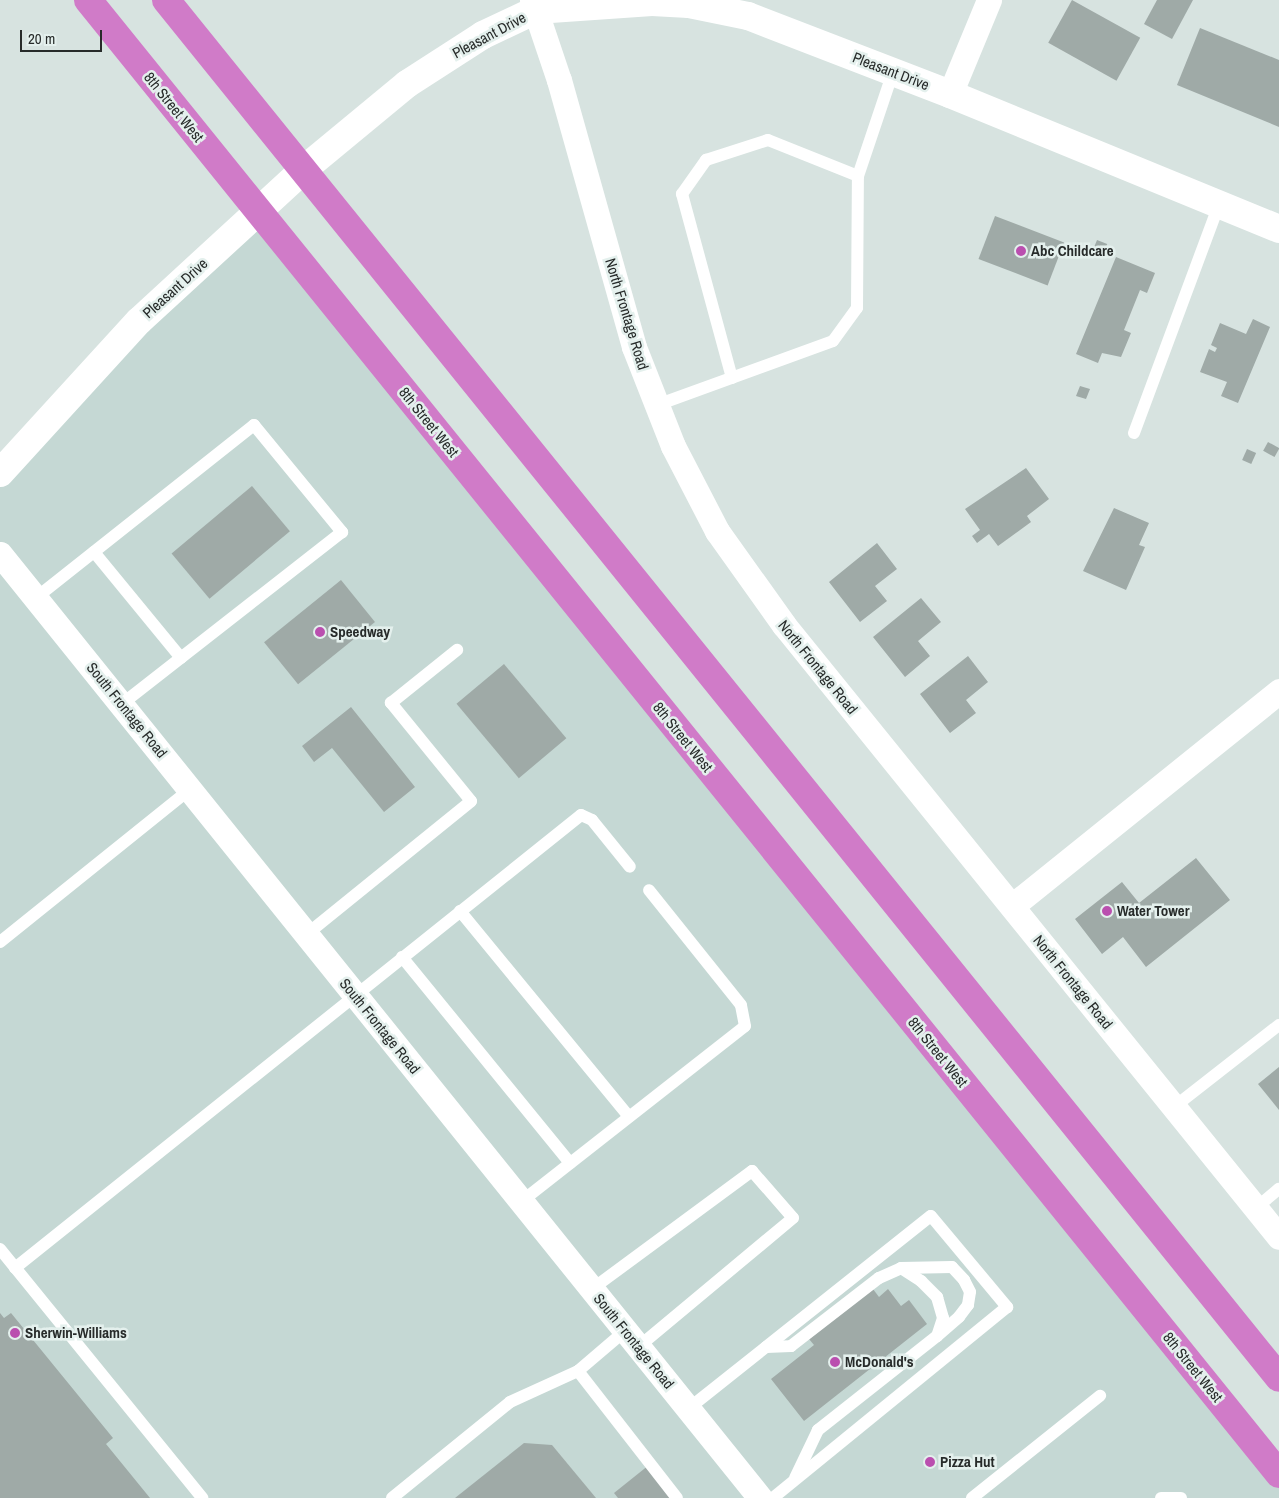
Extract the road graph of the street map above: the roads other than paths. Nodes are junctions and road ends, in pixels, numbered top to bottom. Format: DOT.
graph roads {
  1 [pos="88,0"];
  2 [pos="166,0"];
  3 [pos="988,0"];
  4 [pos="534,5"];
  5 [pos="894,72"];
  6 [pos="950,94"];
  7 [pos="303,170"];
  8 [pos="858,176"];
  9 [pos="1219,204"];
  10 [pos="259,212"];
  11 [pos="1279,229"];
  12 [pos="732,378"];
  13 [pos="657,405"];
  14 [pos="1134,433"];
  15 [pos="0,473"];
  16 [pos="94,552"];
  17 [pos="0,554"];
  18 [pos="37,597"];
  19 [pos="457,650"];
  20 [pos="181,658"];
  21 [pos="1279,691"];
  22 [pos="122,704"];
  23 [pos="190,789"];
  24 [pos="630,867"];
  25 [pos="649,890"];
  26 [pos="1012,906"];
  27 [pos="460,911"];
  28 [pos="307,934"];
  29 [pos="0,942"];
  30 [pos="402,956"];
  31 [pos="355,994"];
  32 [pos="1279,1025"];
  33 [pos="1174,1107"];
  34 [pos="629,1117"];
  35 [pos="570,1163"];
  36 [pos="1279,1189"];
  37 [pos="522,1202"];
  38 [pos="1256,1208"];
  39 [pos="1279,1237"];
  40 [pos="0,1249"];
  41 [pos="16,1268"];
  42 [pos="901,1268"];
  43 [pos="592,1289"];
  44 [pos="937,1336"];
  45 [pos="632,1338"];
  46 [pos="766,1347"];
  47 [pos="578,1370"];
  48 [pos="1279,1378"];
  49 [pos="1100,1396"];
  50 [pos="688,1409"];
  51 [pos="1279,1474"];
  52 [pos="792,1482"];
  53 [pos="202,1498"];
  54 [pos="392,1498"];
  55 [pos="677,1498"];
  56 [pos="760,1498"];
  57 [pos="773,1498"];
  58 [pos="972,1498"];
  59 [pos="1161,1498"];
  60 [pos="1181,1498"];
  1 -- 10 [label="highway, 8th Street West"];
  2 -- 7 [label="highway"];
  3 -- 6 [label="street"];
  4 -- 5 [label="street, Pleasant Drive"];
  4 -- 7 [label="street, Pleasant Drive"];
  4 -- 13 [label="street, North Frontage Road"];
  5 -- 6 [label="street, Pleasant Drive"];
  5 -- 8 [label="lane"];
  6 -- 9 [label="street, Pleasant Drive"];
  7 -- 10 [label="street, Pleasant Drive"];
  7 -- 48 [label="highway"];
  8 -- 12 [label="lane"];
  8 -- 12 [label="lane"];
  9 -- 11 [label="street, Pleasant Drive"];
  9 -- 14 [label="lane"];
  10 -- 15 [label="street, Pleasant Drive"];
  10 -- 51 [label="highway, 8th Street West"];
  12 -- 13 [label="lane"];
  13 -- 26 [label="street, North Frontage Road"];
  16 -- 18 [label="lane"];
  16 -- 20 [label="lane"];
  16 -- 20 [label="lane"];
  17 -- 18 [label="street, South Frontage Road"];
  18 -- 22 [label="street, South Frontage Road"];
  19 -- 28 [label="lane"];
  20 -- 22 [label="lane"];
  21 -- 26 [label="street"];
  22 -- 23 [label="street, South Frontage Road"];
  23 -- 28 [label="street, South Frontage Road"];
  23 -- 29 [label="lane"];
  24 -- 27 [label="lane"];
  25 -- 34 [label="lane"];
  26 -- 33 [label="street, North Frontage Road"];
  27 -- 30 [label="lane"];
  27 -- 34 [label="lane"];
  28 -- 31 [label="street, South Frontage Road"];
  30 -- 31 [label="lane"];
  30 -- 35 [label="lane"];
  31 -- 37 [label="street, South Frontage Road"];
  31 -- 41 [label="lane"];
  32 -- 33 [label="lane"];
  33 -- 38 [label="street, North Frontage Road"];
  34 -- 35 [label="lane"];
  35 -- 37 [label="lane"];
  36 -- 38 [label="lane"];
  37 -- 43 [label="street, South Frontage Road"];
  38 -- 39 [label="street, North Frontage Road"];
  40 -- 41 [label="lane"];
  41 -- 53 [label="lane"];
  42 -- 44 [label="lane"];
  42 -- 44 [label="lane"];
  42 -- 46 [label="lane"];
  43 -- 45 [label="street, South Frontage Road"];
  43 -- 45 [label="lane"];
  44 -- 52 [label="lane"];
  45 -- 47 [label="lane"];
  45 -- 50 [label="street, South Frontage Road"];
  46 -- 50 [label="lane"];
  46 -- 52 [label="lane"];
  47 -- 54 [label="lane"];
  47 -- 55 [label="lane"];
  49 -- 58 [label="lane"];
  50 -- 56 [label="street, South Frontage Road"];
  52 -- 57 [label="lane"];
  59 -- 60 [label="lane"];
}
